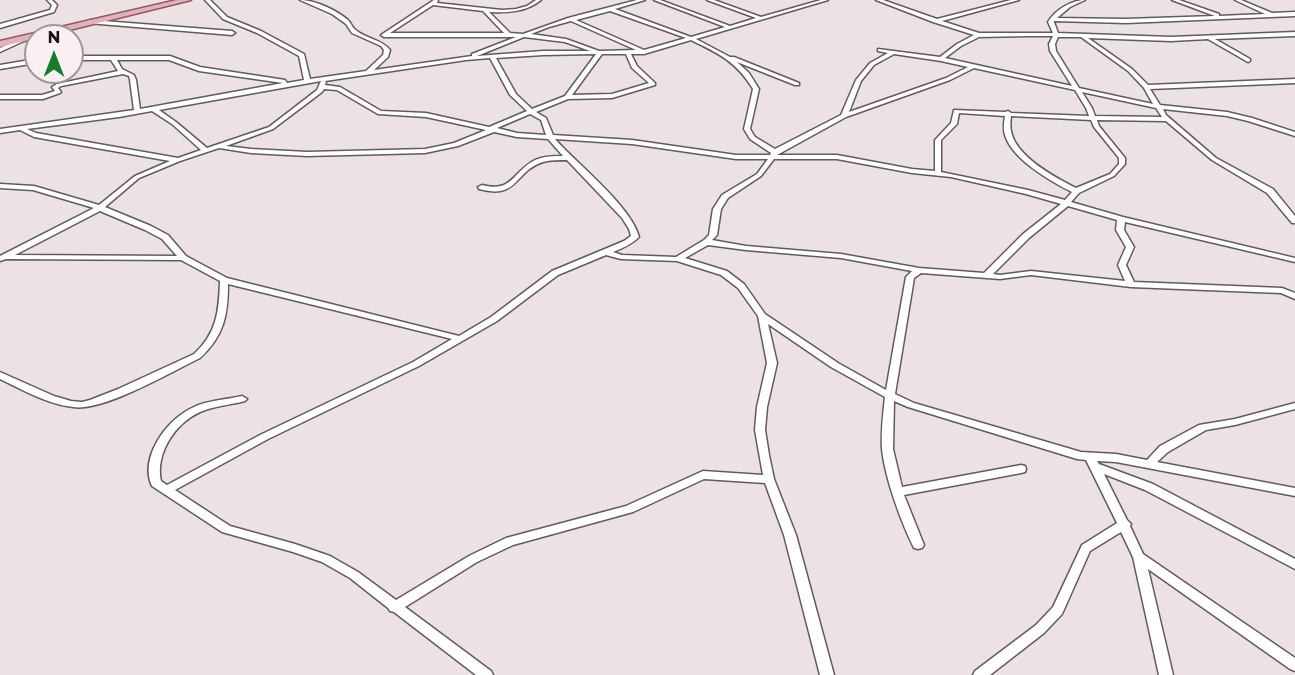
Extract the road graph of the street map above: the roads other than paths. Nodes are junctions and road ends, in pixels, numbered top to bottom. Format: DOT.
graph roads {
  1 [pos="49,0"];
  2 [pos="187,0"];
  3 [pos="207,0"];
  4 [pos="302,0"];
  5 [pos="539,0"];
  6 [pos="608,0"];
  7 [pos="643,0"];
  8 [pos="656,0"];
  9 [pos="709,0"];
  10 [pos="826,0"];
  11 [pos="878,0"];
  12 [pos="906,0"];
  13 [pos="1017,0"];
  14 [pos="1083,0"];
  15 [pos="1173,0"];
  16 [pos="1237,0"];
  17 [pos="634,1"];
  18 [pos="435,2"];
  19 [pos="889,4"];
  20 [pos="622,5"];
  21 [pos="610,9"];
  22 [pos="484,10"];
  23 [pos="1295,14"];
  24 [pos="1271,15"];
  25 [pos="1222,17"];
  26 [pos="570,19"];
  27 [pos="762,19"];
  28 [pos="1052,19"];
  29 [pos="935,21"];
  30 [pos="90,22"];
  31 [pos="82,24"];
  32 [pos="0,26"];
  33 [pos="731,28"];
  34 [pos="232,33"];
  35 [pos="508,34"];
  36 [pos="1295,34"];
  37 [pos="384,35"];
  38 [pos="522,35"];
  39 [pos="978,35"];
  40 [pos="1056,35"];
  41 [pos="1082,36"];
  42 [pos="1208,37"];
  43 [pos="24,38"];
  44 [pos="371,39"];
  45 [pos="24,40"];
  46 [pos="691,40"];
  47 [pos="0,44"];
  48 [pos="0,50"];
  49 [pos="880,50"];
  50 [pos="644,52"];
  51 [pos="893,52"];
  52 [pos="600,53"];
  53 [pos="628,53"];
  54 [pos="492,56"];
  55 [pos="727,56"];
  56 [pos="84,58"];
  57 [pos="113,58"];
  58 [pos="466,58"];
  59 [pos="941,59"];
  60 [pos="1248,60"];
  61 [pos="24,63"];
  62 [pos="973,66"];
  63 [pos="0,67"];
  64 [pos="123,72"];
  65 [pos="367,73"];
  66 [pos="307,81"];
  67 [pos="1295,81"];
  68 [pos="322,83"];
  69 [pos="290,84"];
  70 [pos="797,84"];
  71 [pos="1146,87"];
  72 [pos="1075,88"];
  73 [pos="567,97"];
  74 [pos="0,98"];
  75 [pos="1159,107"];
  76 [pos="154,109"];
  77 [pos="137,112"];
  78 [pos="531,112"];
  79 [pos="1008,113"];
  80 [pos="844,116"];
  81 [pos="1093,117"];
  82 [pos="1167,119"];
  83 [pos="20,128"];
  84 [pos="493,128"];
  85 [pos="0,131"];
  86 [pos="1295,134"];
  87 [pos="551,138"];
  88 [pos="218,146"];
  89 [pos="205,150"];
  90 [pos="773,154"];
  91 [pos="570,158"];
  92 [pos="178,160"];
  93 [pos="938,174"];
  94 [pos="0,186"];
  95 [pos="482,187"];
  96 [pos="1076,191"];
  97 [pos="1068,202"];
  98 [pos="100,208"];
  99 [pos="1121,219"];
  100 [pos="1295,221"];
  101 [pos="707,242"];
  102 [pos="606,252"];
  103 [pos="1,258"];
  104 [pos="183,258"];
  105 [pos="678,259"];
  106 [pos="1295,260"];
  107 [pos="919,270"];
  108 [pos="986,276"];
  109 [pos="224,279"];
  110 [pos="1131,284"];
  111 [pos="1295,296"];
  112 [pos="762,316"];
  113 [pos="460,339"];
  114 [pos="0,375"];
  115 [pos="890,397"];
  116 [pos="242,399"];
  117 [pos="1295,406"];
  118 [pos="1093,462"];
  119 [pos="1149,464"];
  120 [pos="1021,469"];
  121 [pos="770,479"];
  122 [pos="167,490"];
  123 [pos="899,492"];
  124 [pos="1295,492"];
  125 [pos="1125,524"];
  126 [pos="918,545"];
  127 [pos="1139,557"];
  128 [pos="1295,564"];
  129 [pos="394,607"];
  130 [pos="1295,665"];
  131 [pos="486,675"];
  132 [pos="826,675"];
  133 [pos="980,675"];
  134 [pos="1166,675"];
  1 -- 32 [label="street"];
  2 -- 30 [label="main road"];
  3 -- 66 [label="street"];
  4 -- 44 [label="street"];
  5 -- 22 [label="street"];
  6 -- 20 [label="street"];
  7 -- 17 [label="street"];
  8 -- 33 [label="street"];
  9 -- 27 [label="street"];
  10 -- 27 [label="street"];
  11 -- 19 [label="street"];
  12 -- 19 [label="street"];
  13 -- 29 [label="street"];
  14 -- 28 [label="street"];
  15 -- 25 [label="street"];
  16 -- 24 [label="street"];
  17 -- 20 [label="street"];
  18 -- 22 [label="street"];
  18 -- 37 [label="street"];
  19 -- 29 [label="street"];
  20 -- 21 [label="street"];
  21 -- 26 [label="street"];
  21 -- 46 [label="street"];
  22 -- 35 [label="street"];
  23 -- 24 [label="street"];
  24 -- 25 [label="street"];
  25 -- 28 [label="street"];
  26 -- 38 [label="street"];
  26 -- 50 [label="street"];
  27 -- 33 [label="street"];
  28 -- 40 [label="street"];
  29 -- 39 [label="street"];
  30 -- 31 [label="main road"];
  30 -- 34 [label="street"];
  33 -- 46 [label="street"];
  35 -- 37 [label="street"];
  35 -- 38 [label="street"];
  36 -- 42 [label="street"];
  37 -- 44 [label="street"];
  38 -- 52 [label="street"];
  38 -- 58 [label="street"];
  39 -- 40 [label="street"];
  39 -- 59 [label="street"];
  40 -- 41 [label="street"];
  40 -- 72 [label="street"];
  41 -- 42 [label="street"];
  41 -- 71 [label="street"];
  42 -- 60 [label="street"];
  43 -- 47 [label="main road"];
  44 -- 65 [label="street"];
  45 -- 48 [label="street"];
  46 -- 50 [label="street"];
  46 -- 55 [label="street"];
  49 -- 51 [label="street"];
  50 -- 53 [label="street"];
  51 -- 59 [label="street"];
  51 -- 80 [label="street"];
  52 -- 53 [label="street"];
  52 -- 54 [label="street"];
  52 -- 73 [label="street"];
  53 -- 73 [label="street"];
  54 -- 58 [label="street"];
  54 -- 78 [label="street"];
  55 -- 70 [label="street"];
  55 -- 90 [label="street"];
  56 -- 57 [label="street"];
  57 -- 64 [label="street"];
  57 -- 69 [label="street"];
  58 -- 65 [label="street"];
  59 -- 62 [label="street"];
  61 -- 63 [label="street"];
  62 -- 72 [label="street"];
  62 -- 80 [label="street"];
  64 -- 74 [label="street"];
  64 -- 77 [label="street"];
  65 -- 68 [label="street"];
  66 -- 68 [label="street"];
  66 -- 69 [label="street"];
  67 -- 71 [label="street"];
  68 -- 84 [label="street"];
  68 -- 88 [label="street"];
  69 -- 76 [label="street"];
  71 -- 75 [label="street"];
  72 -- 75 [label="street"];
  72 -- 81 [label="street"];
  73 -- 78 [label="street"];
  75 -- 82 [label="street"];
  75 -- 86 [label="street"];
  76 -- 77 [label="street"];
  76 -- 89 [label="street"];
  77 -- 83 [label="street"];
  78 -- 84 [label="street"];
  78 -- 87 [label="street"];
  79 -- 81 [label="street"];
  79 -- 93 [label="street"];
  79 -- 96 [label="street"];
  80 -- 90 [label="street"];
  81 -- 82 [label="street"];
  81 -- 96 [label="street"];
  82 -- 100 [label="street"];
  83 -- 85 [label="street"];
  83 -- 92 [label="street"];
  84 -- 87 [label="street"];
  84 -- 88 [label="street"];
  87 -- 90 [label="street"];
  87 -- 91 [label="street"];
  88 -- 89 [label="street"];
  89 -- 92 [label="street"];
  90 -- 93 [label="street"];
  90 -- 101 [label="street"];
  91 -- 95 [label="street"];
  91 -- 102 [label="street"];
  92 -- 98 [label="street"];
  93 -- 97 [label="street"];
  94 -- 98 [label="street"];
  96 -- 97 [label="street"];
  97 -- 99 [label="street"];
  97 -- 108 [label="street"];
  98 -- 103 [label="street"];
  98 -- 104 [label="street"];
  99 -- 106 [label="street"];
  99 -- 110 [label="street"];
  101 -- 105 [label="street"];
  101 -- 107 [label="street"];
  102 -- 105 [label="street"];
  102 -- 113 [label="street"];
  103 -- 104 [label="street"];
  104 -- 109 [label="street"];
  105 -- 112 [label="street"];
  107 -- 108 [label="street"];
  107 -- 115 [label="street"];
  108 -- 110 [label="street"];
  109 -- 113 [label="street"];
  109 -- 114 [label="street"];
  110 -- 111 [label="street"];
  112 -- 115 [label="street"];
  112 -- 121 [label="street"];
  113 -- 122 [label="street"];
  115 -- 118 [label="street"];
  115 -- 123 [label="street"];
  116 -- 122 [label="street"];
  117 -- 119 [label="street"];
  118 -- 119 [label="street"];
  118 -- 125 [label="street"];
  118 -- 128 [label="street"];
  119 -- 124 [label="street"];
  120 -- 123 [label="street"];
  121 -- 129 [label="street"];
  121 -- 132 [label="street"];
  122 -- 129 [label="street"];
  123 -- 126 [label="street"];
  125 -- 127 [label="street"];
  125 -- 133 [label="street"];
  127 -- 130 [label="street"];
  127 -- 134 [label="street"];
  129 -- 131 [label="street"];
}
